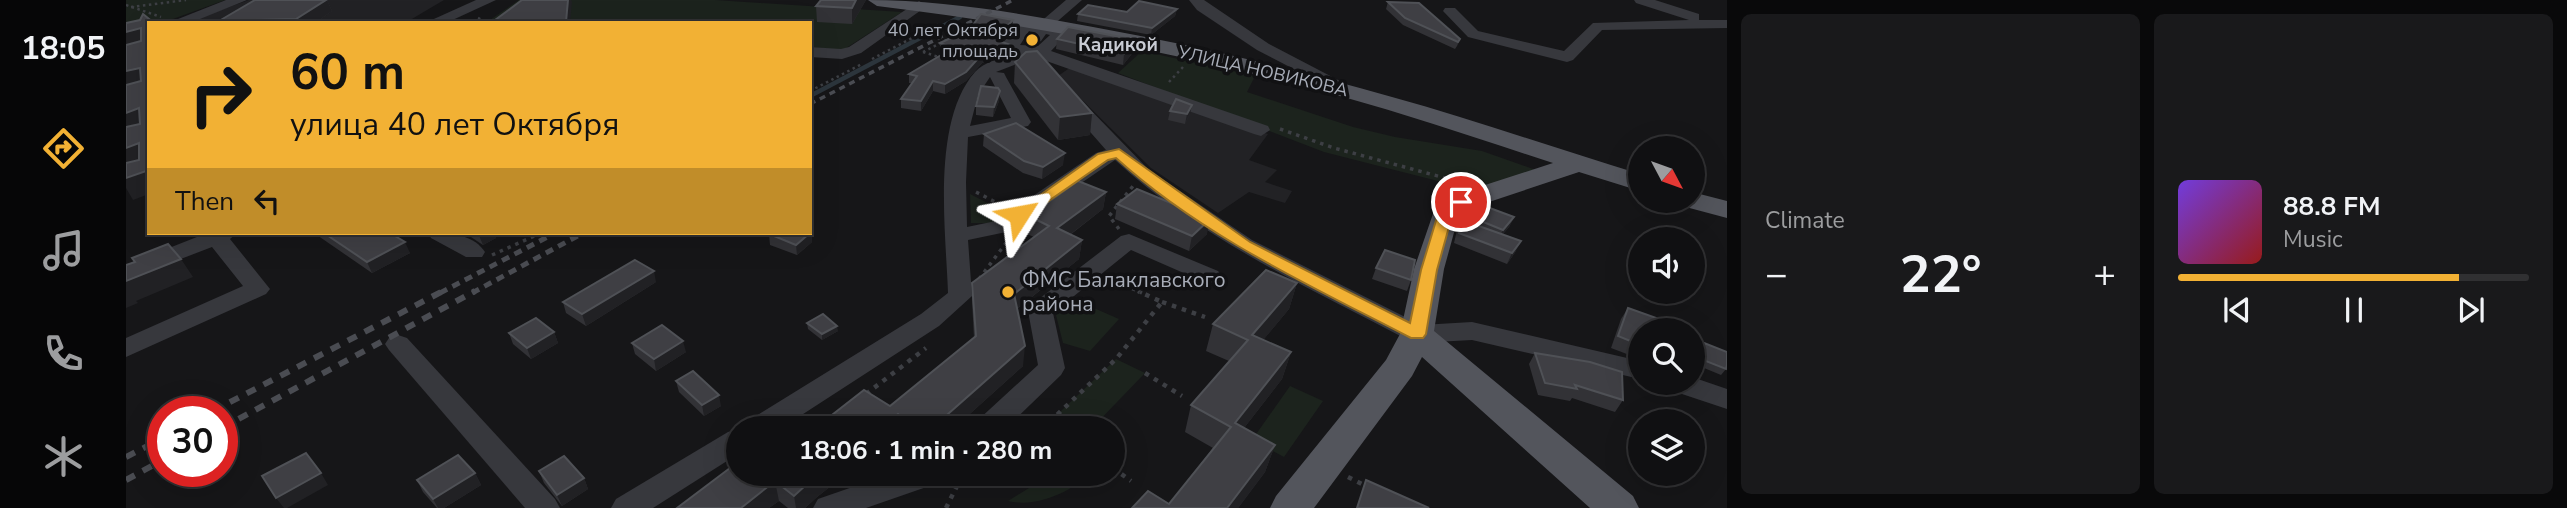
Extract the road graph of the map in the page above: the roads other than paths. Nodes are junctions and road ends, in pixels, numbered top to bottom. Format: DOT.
graph roads {
  1 [pos="240,0"];
  2 [pos="458,0"];
  3 [pos="489,0"];
  4 [pos="877,0"];
  5 [pos="1075,0"];
  6 [pos="1196,0"];
  7 [pos="1641,0"];
  8 [pos="919,5"];
  9 [pos="956,11"];
  10 [pos="1450,11"];
  11 [pos="447,15"];
  12 [pos="182,21"];
  13 [pos="436,21"];
  14 [pos="1719,23"];
  15 [pos="1044,26"];
  16 [pos="1034,51"];
  17 [pos="812,52"];
  18 [pos="990,75"];
  19 [pos="1352,92"];
  20 [pos="1265,127"];
  21 [pos="960,133"];
  22 [pos="1119,153"];
  23 [pos="1577,164"];
  24 [pos="1628,179"];
  25 [pos="1705,204"];
  26 [pos="1727,210"];
  27 [pos="221,235"];
  28 [pos="443,235"];
  29 [pos="958,236"];
  30 [pos="474,252"];
  31 [pos="126,273"];
  32 [pos="1210,276"];
  33 [pos="1417,334"];
  34 [pos="398,344"];
  35 [pos="126,348"];
  36 [pos="1628,367"];
  37 [pos="1705,392"];
  38 [pos="1727,399"];
  39 [pos="779,416"];
  40 [pos="1001,416"];
  41 [pos="726,447"];
  42 [pos="893,486"];
  43 [pos="544,508"];
  44 [pos="627,508"];
  45 [pos="830,508"];
  46 [pos="1291,508"];
  47 [pos="1618,508"];
  1 -- 12 [label="street"];
  2 -- 11 [label="street"];
  3 -- 11 [label="street"];
  4 -- 8 [label="main road, УЛИЦА НОВИКОВА"];
  5 -- 15 [label="street"];
  6 -- 19 [label="street"];
  7 -- 14 [label="street"];
  8 -- 9 [label="main road, УЛИЦА НОВИКОВА"];
  8 -- 17 [label="street"];
  9 -- 15 [label="main road, УЛИЦА НОВИКОВА"];
  10 -- 14 [label="street"];
  11 -- 13 [label="street"];
  15 -- 16 [label="street"];
  15 -- 16 [label="street"];
  15 -- 19 [label="main road, УЛИЦА НОВИКОВА"];
  16 -- 18 [label="street"];
  16 -- 20 [label="street"];
  16 -- 22 [label="street"];
  18 -- 21 [label="street"];
  18 -- 21 [label="street"];
  19 -- 23 [label="main road, УЛИЦА НОВИКОВА"];
  21 -- 29 [label="street"];
  22 -- 29 [label="street"];
  22 -- 33 [label="street"];
  23 -- 24 [label="main road, УЛИЦА НОВИКОВА"];
  23 -- 33 [label="main road"];
  25 -- 26 [label="main road"];
  27 -- 31 [label="street"];
  27 -- 35 [label="street"];
  28 -- 30 [label="street"];
  29 -- 39 [label="street"];
  32 -- 40 [label="street"];
  33 -- 36 [label="street"];
  33 -- 46 [label="main road"];
  33 -- 47 [label="main road"];
  34 -- 43 [label="street"];
  37 -- 38 [label="street"];
  41 -- 44 [label="street"];
  42 -- 45 [label="street"];
}
